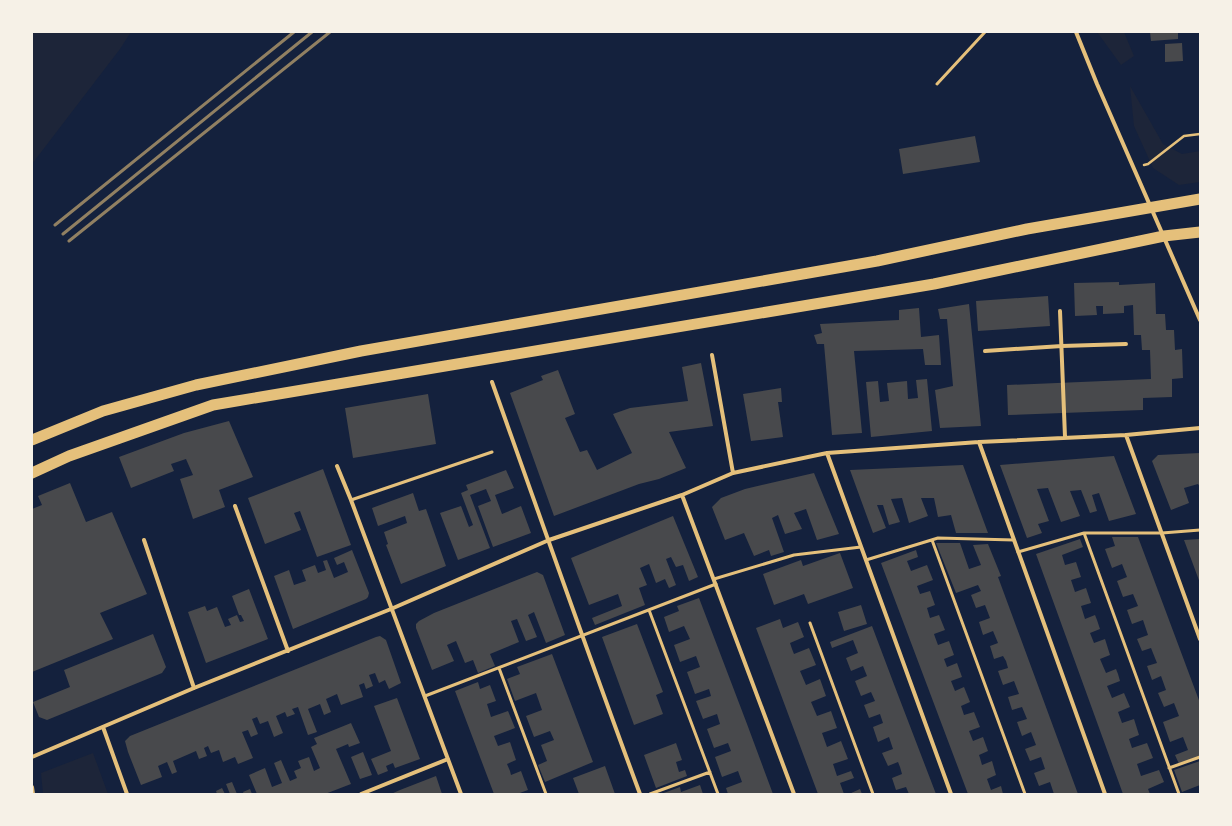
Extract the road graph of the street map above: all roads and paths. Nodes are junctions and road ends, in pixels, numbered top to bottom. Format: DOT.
graph roads {
  1 [pos="985,32"];
  2 [pos="1076,32"];
  3 [pos="938,84"];
  4 [pos="1200,134"];
  5 [pos="1134,169"];
  6 [pos="1200,199"];
  7 [pos="1150,207"];
  8 [pos="1200,232"];
  9 [pos="1164,236"];
  10 [pos="1060,311"];
  11 [pos="1200,320"];
  12 [pos="1126,344"];
  13 [pos="1062,346"];
  14 [pos="985,351"];
  15 [pos="712,355"];
  16 [pos="492,382"];
  17 [pos="1200,428"];
  18 [pos="1126,435"];
  19 [pos="1065,437"];
  20 [pos="32,440"];
  21 [pos="979,442"];
  22 [pos="492,452"];
  23 [pos="827,453"];
  24 [pos="337,466"];
  25 [pos="32,473"];
  26 [pos="734,473"];
  27 [pos="682,495"];
  28 [pos="351,500"];
  29 [pos="235,506"];
  30 [pos="1200,530"];
  31 [pos="1084,533"];
  32 [pos="1162,533"];
  33 [pos="144,540"];
  34 [pos="549,540"];
  35 [pos="932,540"];
  36 [pos="1014,540"];
  37 [pos="862,546"];
  38 [pos="1018,552"];
  39 [pos="866,560"];
  40 [pos="714,579"];
  41 [pos="716,584"];
  42 [pos="391,609"];
  43 [pos="649,610"];
  44 [pos="810,623"];
  45 [pos="582,637"];
  46 [pos="1200,639"];
  47 [pos="288,650"];
  48 [pos="499,668"];
  49 [pos="194,688"];
  50 [pos="425,696"];
  51 [pos="103,727"];
  52 [pos="1200,757"];
  53 [pos="32,758"];
  54 [pos="448,760"];
  55 [pos="1169,768"];
  56 [pos="710,772"];
  57 [pos="32,787"];
  58 [pos="33,794"];
  59 [pos="127,794"];
  60 [pos="362,794"];
  61 [pos="461,794"];
  62 [pos="546,794"];
  63 [pos="640,794"];
  64 [pos="650,794"];
  65 [pos="718,794"];
  66 [pos="794,794"];
  67 [pos="873,794"];
  68 [pos="951,794"];
  69 [pos="1025,794"];
  70 [pos="1105,794"];
  71 [pos="1178,794"];
  1 -- 3 [label="lane"];
  2 -- 5 [label="street"];
  4 -- 5 [label="path"];
  5 -- 7 [label="street"];
  6 -- 7 [label="highway"];
  7 -- 9 [label="street"];
  7 -- 20 [label="highway"];
  8 -- 9 [label="highway"];
  9 -- 11 [label="street"];
  9 -- 25 [label="highway"];
  10 -- 13 [label="street"];
  12 -- 13 [label="street"];
  13 -- 14 [label="street"];
  13 -- 19 [label="street"];
  15 -- 26 [label="street"];
  16 -- 34 [label="street"];
  17 -- 18 [label="street"];
  18 -- 19 [label="street"];
  18 -- 32 [label="street"];
  19 -- 21 [label="street"];
  21 -- 23 [label="street"];
  21 -- 36 [label="street"];
  22 -- 28 [label="lane"];
  23 -- 26 [label="street"];
  23 -- 37 [label="street"];
  24 -- 28 [label="street"];
  26 -- 27 [label="street"];
  27 -- 34 [label="street"];
  27 -- 40 [label="street"];
  28 -- 42 [label="street"];
  29 -- 47 [label="street"];
  30 -- 32 [label="lane"];
  31 -- 32 [label="lane"];
  31 -- 38 [label="lane"];
  31 -- 55 [label="lane"];
  32 -- 46 [label="street"];
  33 -- 49 [label="street"];
  34 -- 42 [label="street"];
  34 -- 45 [label="street"];
  35 -- 36 [label="lane"];
  35 -- 39 [label="lane"];
  35 -- 69 [label="lane"];
  36 -- 38 [label="street"];
  37 -- 39 [label="street"];
  37 -- 40 [label="lane"];
  38 -- 70 [label="street"];
  39 -- 68 [label="street"];
  40 -- 41 [label="street"];
  41 -- 43 [label="lane"];
  41 -- 66 [label="street"];
  42 -- 47 [label="street"];
  42 -- 50 [label="street"];
  43 -- 45 [label="lane"];
  43 -- 56 [label="lane"];
  44 -- 67 [label="lane"];
  45 -- 48 [label="lane"];
  45 -- 63 [label="street"];
  47 -- 49 [label="street"];
  48 -- 50 [label="lane"];
  48 -- 62 [label="lane"];
  49 -- 51 [label="street"];
  50 -- 54 [label="street"];
  51 -- 53 [label="street"];
  51 -- 59 [label="street"];
  52 -- 55 [label="lane"];
  54 -- 60 [label="street"];
  54 -- 61 [label="street"];
  55 -- 71 [label="lane"];
  56 -- 64 [label="lane"];
  56 -- 65 [label="lane"];
  57 -- 58 [label="street"];
}
